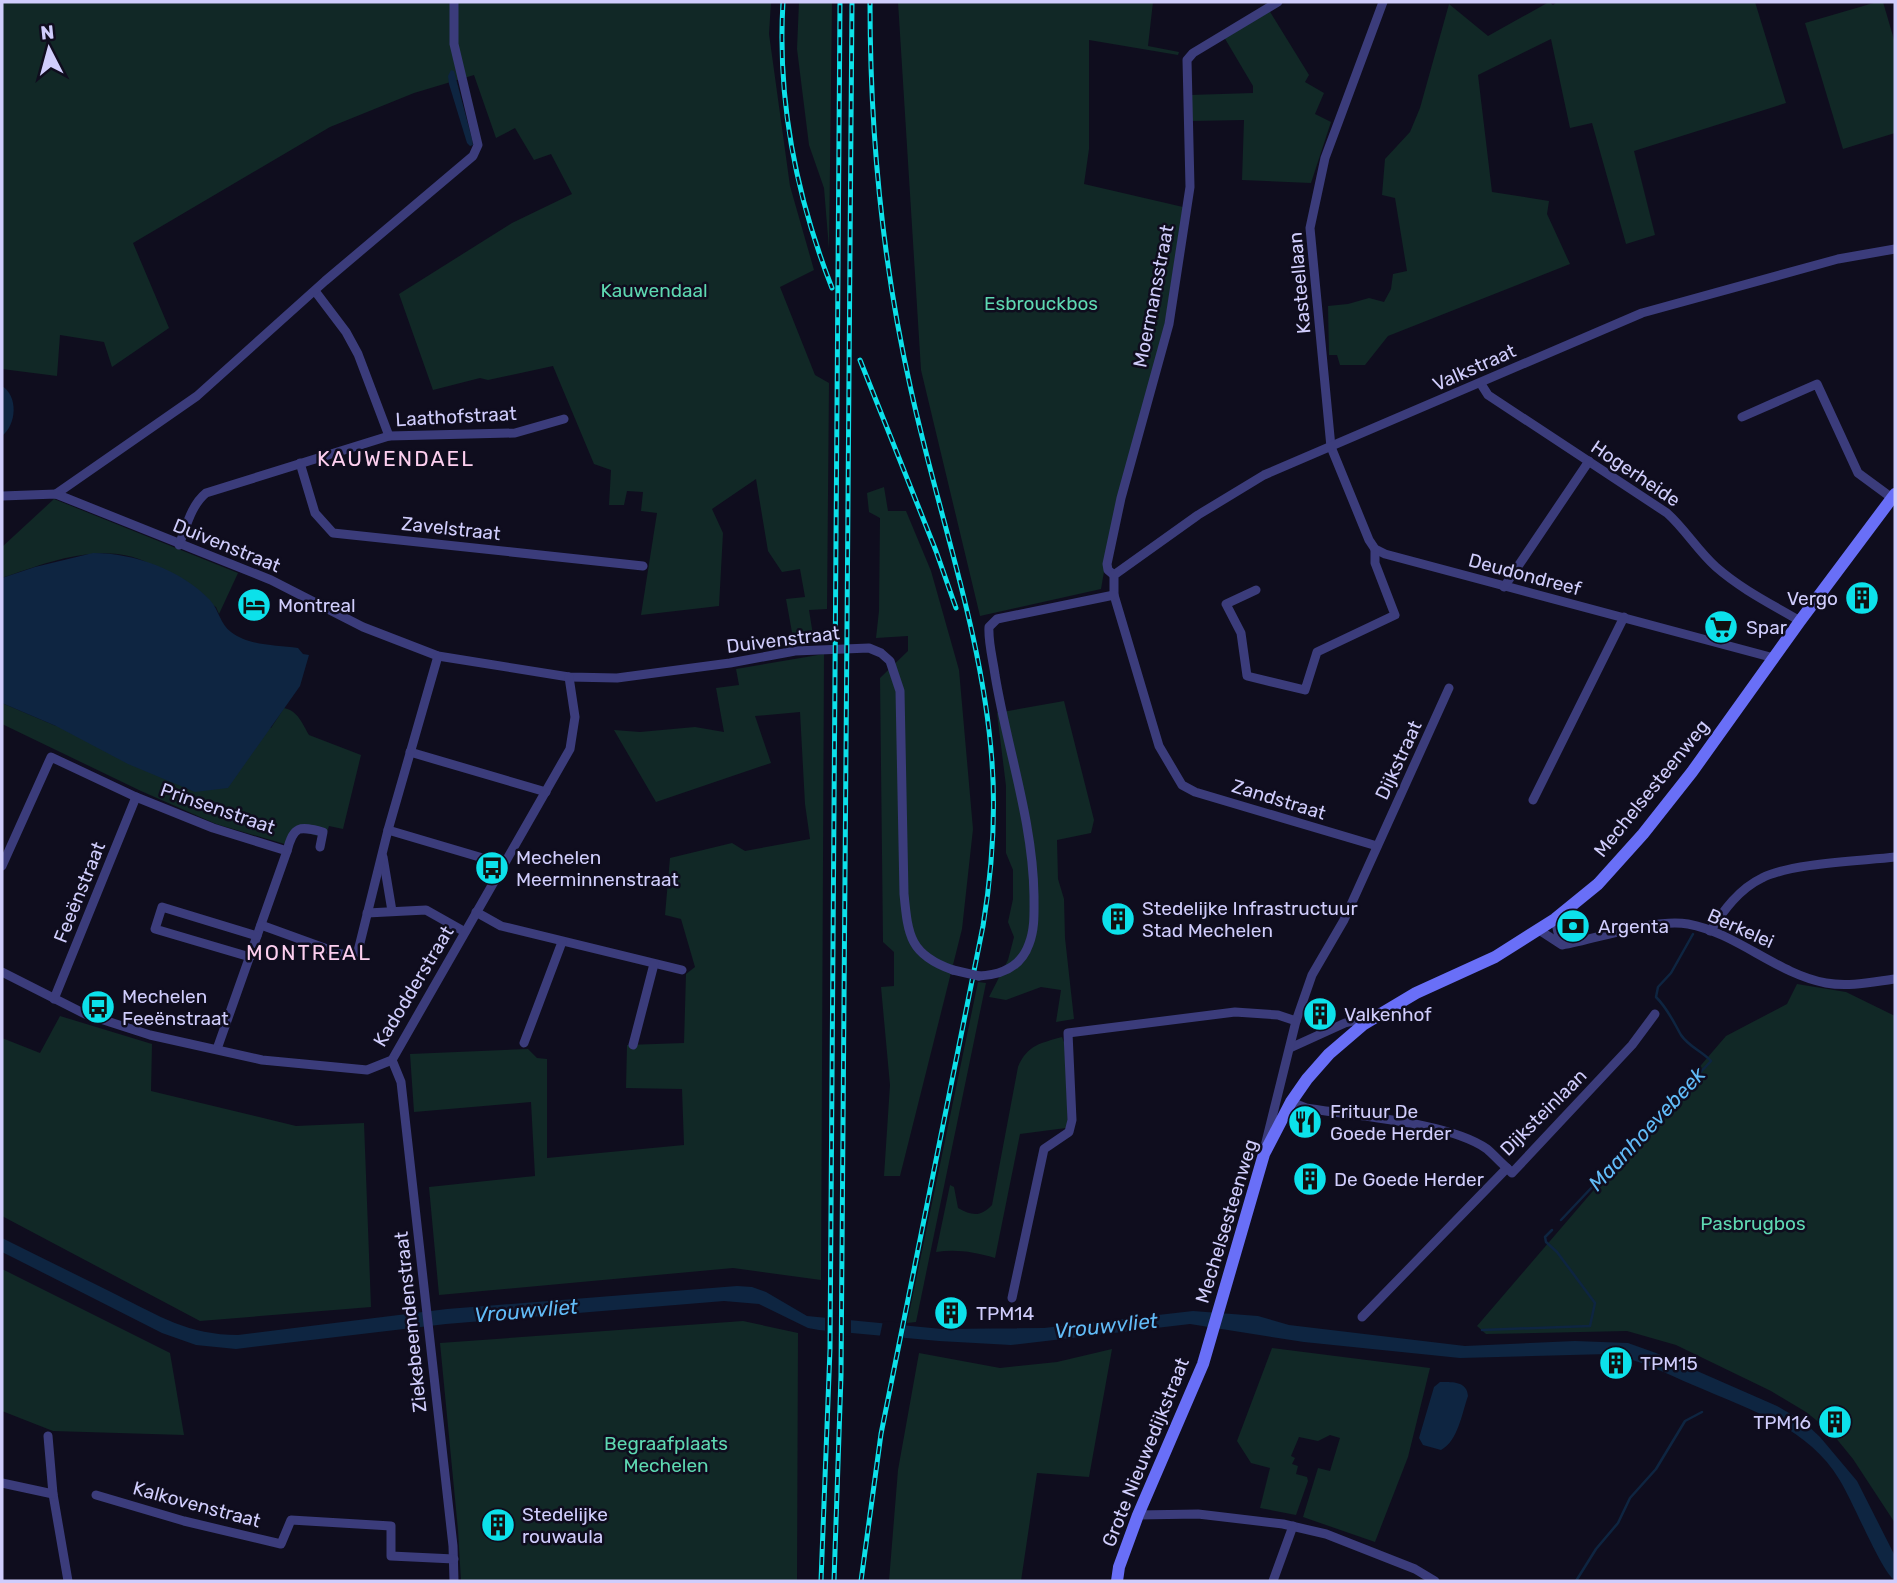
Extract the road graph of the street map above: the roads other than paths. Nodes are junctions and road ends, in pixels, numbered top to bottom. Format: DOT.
graph roads {
  1 [pos="454,2"];
  2 [pos="1278,2"];
  3 [pos="1383,2"];
  4 [pos="1895,249"];
  5 [pos="315,291"];
  6 [pos="1481,384"];
  7 [pos="1742,417"];
  8 [pos="564,419"];
  9 [pos="389,436"];
  10 [pos="1331,447"];
  11 [pos="1589,461"];
  12 [pos="300,463"];
  13 [pos="56,494"];
  14 [pos="2,496"];
  15 [pos="1894,496"];
  16 [pos="179,545"];
  17 [pos="1376,549"];
  18 [pos="643,566"];
  19 [pos="1114,575"];
  20 [pos="1504,587"];
  21 [pos="1256,590"];
  22 [pos="1114,595"];
  23 [pos="1624,617"];
  24 [pos="1800,621"];
  25 [pos="438,656"];
  26 [pos="1774,658"];
  27 [pos="569,677"];
  28 [pos="1449,688"];
  29 [pos="410,752"];
  30 [pos="546,792"];
  31 [pos="136,797"];
  32 [pos="1533,800"];
  33 [pos="388,830"];
  34 [pos="1377,846"];
  35 [pos="320,847"];
  36 [pos="288,851"];
  37 [pos="382,853"];
  38 [pos="1895,857"];
  39 [pos="503,864"];
  40 [pos="2,866"];
  41 [pos="392,911"];
  42 [pos="477,912"];
  43 [pos="367,913"];
  44 [pos="1555,919"];
  45 [pos="261,925"];
  46 [pos="1539,930"];
  47 [pos="1710,931"];
  48 [pos="465,932"];
  49 [pos="257,936"];
  50 [pos="562,942"];
  51 [pos="1571,944"];
  52 [pos="250,957"];
  53 [pos="654,964"];
  54 [pos="682,970"];
  55 [pos="2,972"];
  56 [pos="1895,979"];
  57 [pos="54,999"];
  58 [pos="1655,1014"];
  59 [pos="1296,1021"];
  60 [pos="1364,1024"];
  61 [pos="524,1042"];
  62 [pos="633,1045"];
  63 [pos="1290,1048"];
  64 [pos="217,1049"];
  65 [pos="392,1060"];
  66 [pos="1291,1102"];
  67 [pos="1264,1154"];
  68 [pos="1507,1168"];
  69 [pos="1012,1298"];
  70 [pos="1362,1317"];
  71 [pos="1210,1338"];
  72 [pos="48,1436"];
  73 [pos="2,1483"];
  74 [pos="53,1494"];
  75 [pos="96,1495"];
  76 [pos="1138,1515"];
  77 [pos="1293,1526"];
  78 [pos="454,1559"];
  79 [pos="68,1581"];
  80 [pos="454,1581"];
  81 [pos="1117,1581"];
  82 [pos="1273,1581"];
  83 [pos="1435,1581"];
  1 -- 5 [label="street"];
  2 -- 19 [label="street, Moermansstraat"];
  3 -- 10 [label="street, Kasteellaan"];
  4 -- 6 [label="street, Valkstraat"];
  5 -- 9 [label="street"];
  5 -- 13 [label="street"];
  6 -- 10 [label="street, Valkstraat"];
  6 -- 11 [label="street, Hogerheide"];
  7 -- 15 [label="street"];
  8 -- 9 [label="street, Laathofstraat"];
  9 -- 12 [label="street, Laathofstraat"];
  10 -- 17 [label="street"];
  10 -- 19 [label="street, Valkstraat"];
  11 -- 20 [label="street"];
  11 -- 24 [label="street, Hogerheide"];
  12 -- 16 [label="street, Laathofstraat"];
  12 -- 18 [label="street, Zavelstraat"];
  13 -- 14 [label="street, Duivenstraat"];
  13 -- 16 [label="street, Duivenstraat"];
  15 -- 24 [label="main road, Mechelsesteenweg"];
  16 -- 25 [label="street, Duivenstraat"];
  17 -- 20 [label="street, Deudondreef"];
  17 -- 21 [label="street"];
  19 -- 22 [label="street"];
  20 -- 23 [label="street, Deudondreef"];
  22 -- 27 [label="street, Duivenstraat, bridge"];
  22 -- 34 [label="street, Zandstraat"];
  23 -- 26 [label="street, Deudondreef"];
  23 -- 32 [label="street"];
  24 -- 26 [label="main road, Mechelsesteenweg"];
  25 -- 27 [label="street, Duivenstraat"];
  25 -- 29 [label="street"];
  26 -- 44 [label="main road, Mechelsesteenweg"];
  27 -- 30 [label="street, Kadodderstraat"];
  28 -- 34 [label="street, Dijkstraat"];
  29 -- 30 [label="street"];
  29 -- 33 [label="street"];
  30 -- 39 [label="street, Kadodderstraat"];
  31 -- 36 [label="street, Prinsenstraat"];
  31 -- 40 [label="street, Prinsenstraat"];
  31 -- 57 [label="street, Feeënstraat"];
  33 -- 37 [label="street"];
  33 -- 39 [label="street"];
  34 -- 59 [label="street"];
  35 -- 36 [label="street, Prinsenstraat"];
  36 -- 45 [label="street, Prinsenstraat"];
  37 -- 41 [label="street"];
  37 -- 43 [label="street"];
  38 -- 47 [label="street"];
  39 -- 42 [label="street, Kadodderstraat"];
  41 -- 43 [label="street"];
  41 -- 48 [label="street"];
  42 -- 48 [label="street, Kadodderstraat"];
  42 -- 50 [label="street"];
  43 -- 45 [label="street"];
  44 -- 46 [label="main road, Mechelsesteenweg"];
  44 -- 51 [label="street"];
  45 -- 49 [label="street, Prinsenstraat"];
  46 -- 51 [label="street"];
  46 -- 60 [label="main road, Mechelsesteenweg"];
  47 -- 51 [label="street, Berkelei"];
  47 -- 56 [label="street, Berkelei"];
  48 -- 65 [label="street, Kadodderstraat"];
  49 -- 52 [label="street, Prinsenstraat"];
  49 -- 52 [label="street"];
  50 -- 53 [label="street"];
  50 -- 61 [label="street"];
  52 -- 64 [label="street, Prinsenstraat"];
  53 -- 54 [label="street"];
  53 -- 62 [label="street"];
  55 -- 57 [label="street, Kadodderstraat"];
  57 -- 64 [label="street, Kadodderstraat"];
  58 -- 68 [label="street, Dijksteinlaan"];
  59 -- 63 [label="street"];
  59 -- 69 [label="street"];
  60 -- 63 [label="street, Mechelsesteenweg"];
  60 -- 66 [label="main road, Mechelsesteenweg"];
  63 -- 67 [label="street"];
  64 -- 65 [label="street, Kadodderstraat"];
  65 -- 78 [label="street, Ziekebeemdenstraat"];
  66 -- 67 [label="main road, Mechelsesteenweg"];
  66 -- 68 [label="street"];
  67 -- 71 [label="main road, Mechelsesteenweg"];
  68 -- 70 [label="street, Dijksteinlaan"];
  71 -- 76 [label="main road, Grote Nieuwedijkstraat"];
  72 -- 74 [label="street"];
  73 -- 74 [label="street"];
  74 -- 79 [label="street"];
  75 -- 78 [label="street, Kalkovenstraat"];
  76 -- 77 [label="street"];
  76 -- 81 [label="main road, Grote Nieuwedijkstraat"];
  77 -- 82 [label="street"];
  77 -- 83 [label="street"];
  78 -- 80 [label="street, Ziekebeemdenstraat"];
}
